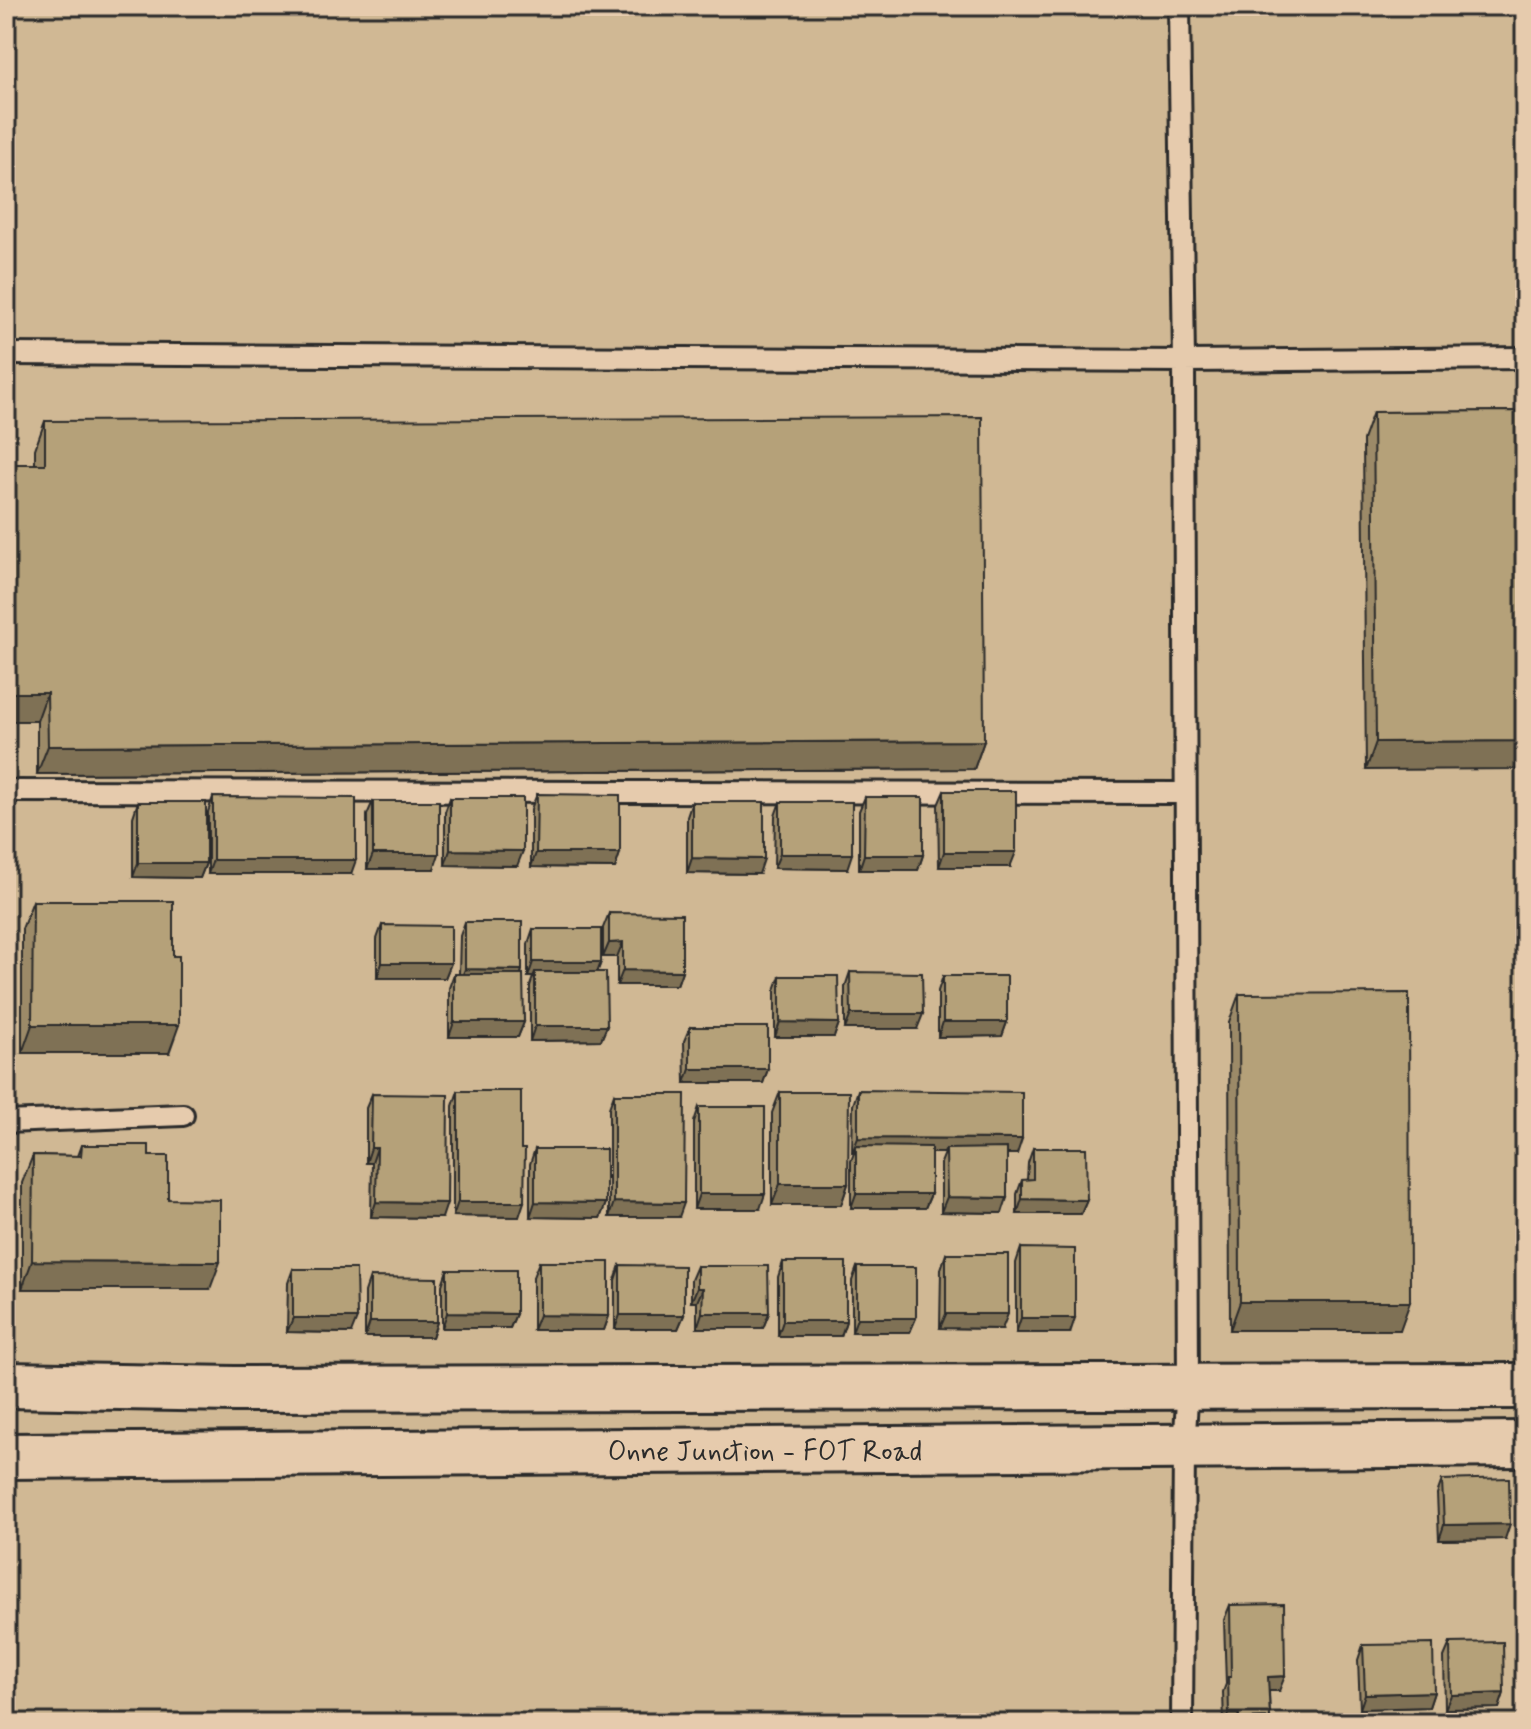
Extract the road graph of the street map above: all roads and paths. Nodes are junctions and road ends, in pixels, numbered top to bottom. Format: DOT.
graph roads {
  1 [pos="1179,6"];
  2 [pos="6,354"];
  3 [pos="1525,358"];
  4 [pos="1184,361"];
  5 [pos="6,791"];
  6 [pos="1185,793"];
  7 [pos="183,1115"];
  8 [pos="6,1122"];
  9 [pos="6,1385"];
  10 [pos="1525,1386"];
  11 [pos="1188,1387"];
  12 [pos="1525,1444"];
  13 [pos="1184,1447"];
  14 [pos="6,1456"];
  15 [pos="1182,1723"];
  1 -- 4 [label="lane"];
  2 -- 4 [label="lane"];
  3 -- 4 [label="lane"];
  4 -- 6 [label="lane"];
  5 -- 6 [label="lane"];
  6 -- 11 [label="lane"];
  7 -- 8 [label="lane"];
  9 -- 11 [label="street"];
  10 -- 11 [label="street"];
  11 -- 13 [label="lane"];
  12 -- 13 [label="street, Onne Junction - FOT Road"];
  13 -- 14 [label="street, Onne Junction - FOT Road"];
  13 -- 15 [label="lane"];
}
